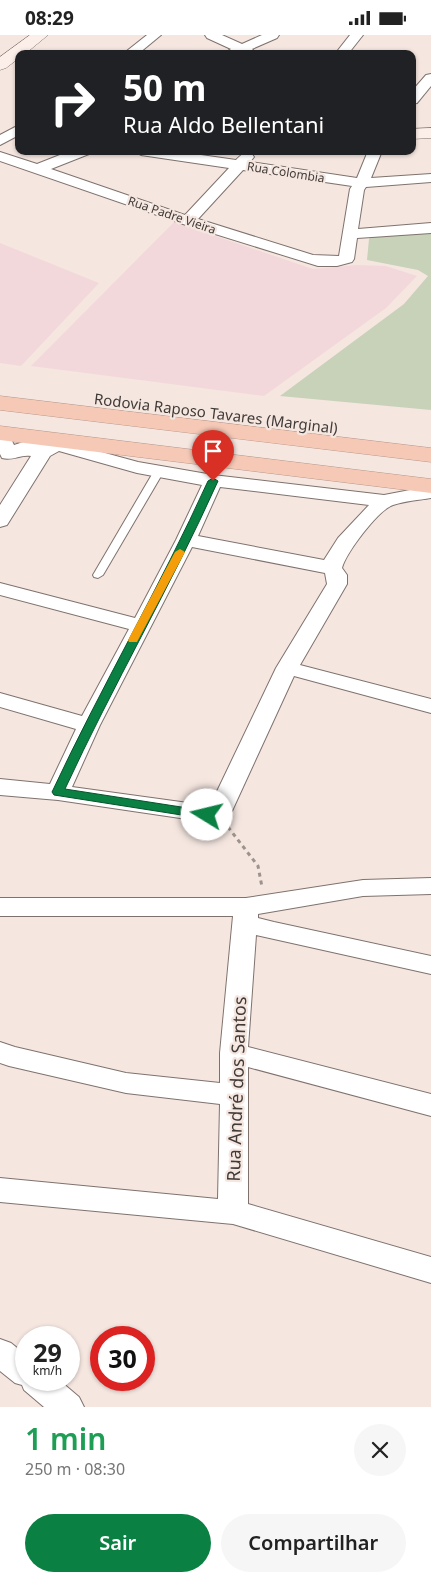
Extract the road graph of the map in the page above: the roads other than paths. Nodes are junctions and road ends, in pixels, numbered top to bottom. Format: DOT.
graph roads {
  1 [pos="40,35"];
  2 [pos="155,35"];
  3 [pos="211,35"];
  4 [pos="273,35"];
  5 [pos="357,35"];
  6 [pos="24,50"];
  7 [pos="134,50"];
  8 [pos="234,50"];
  9 [pos="237,50"];
  10 [pos="344,50"];
  11 [pos="431,78"];
  12 [pos="419,94"];
  13 [pos="15,132"];
  14 [pos="431,133"];
  15 [pos="416,134"];
  16 [pos="0,141"];
  17 [pos="0,155"];
  18 [pos="73,155"];
  19 [pos="169,155"];
  20 [pos="249,155"];
  21 [pos="373,155"];
  22 [pos="240,165"];
  23 [pos="39,168"];
  24 [pos="431,178"];
  25 [pos="362,183"];
  26 [pos="188,221"];
  27 [pos="431,228"];
  28 [pos="356,234"];
  29 [pos="0,388"];
  30 [pos="0,403"];
  31 [pos="0,417"];
  32 [pos="0,433"];
  33 [pos="431,439"];
  34 [pos="55,444"];
  35 [pos="8,451"];
  36 [pos="431,455"];
  37 [pos="431,467"];
  38 [pos="158,471"];
  39 [pos="213,481"];
  40 [pos="431,486"];
  41 [pos="431,492"];
  42 [pos="384,501"];
  43 [pos="0,521"];
  44 [pos="186,540"];
  45 [pos="332,568"];
  46 [pos="98,575"];
  47 [pos="0,589"];
  48 [pos="140,626"];
  49 [pos="287,668"];
  50 [pos="0,700"];
  51 [pos="431,706"];
  52 [pos="89,725"];
  53 [pos="0,787"];
  54 [pos="58,792"];
  55 [pos="431,886"];
  56 [pos="0,907"];
  57 [pos="252,911"];
  58 [pos="431,965"];
  59 [pos="0,1052"];
  60 [pos="234,1053"];
  61 [pos="233,1095"];
  62 [pos="431,1105"];
  63 [pos="0,1190"];
  64 [pos="233,1213"];
  65 [pos="431,1270"];
  66 [pos="0,1353"];
  67 [pos="15,1365"];
  68 [pos="48,1391"];
  69 [pos="68,1407"];
  1 -- 6 [label="main road"];
  2 -- 7 [label="street"];
  3 -- 8 [label="street"];
  4 -- 9 [label="street"];
  5 -- 10 [label="street"];
  11 -- 12 [label="street"];
  13 -- 16 [label="street"];
  14 -- 15 [label="main road"];
  17 -- 23 [label="street, Rua Padre Vieira"];
  18 -- 23 [label="street"];
  19 -- 22 [label="street, Rua Colombia"];
  20 -- 22 [label="street"];
  21 -- 25 [label="street"];
  22 -- 25 [label="street, Rua Colombia"];
  22 -- 26 [label="street"];
  23 -- 26 [label="street, Rua Padre Vieira"];
  24 -- 25 [label="street, Rua Colombia"];
  25 -- 28 [label="street"];
  26 -- 28 [label="street, Rua Padre Vieira"];
  27 -- 28 [label="street"];
  29 -- 33 [label="highway, Rodovia Raposo Tavares (Marginal)"];
  30 -- 36 [label="highway"];
  31 -- 37 [label="highway"];
  32 -- 34 [label="highway"];
  34 -- 35 [label="street"];
  34 -- 38 [label="street"];
  34 -- 40 [label="highway"];
  34 -- 43 [label="street"];
  38 -- 39 [label="street"];
  38 -- 46 [label="lane"];
  39 -- 42 [label="street"];
  39 -- 44 [label="street"];
  41 -- 42 [label="street"];
  42 -- 45 [label="street"];
  44 -- 45 [label="street"];
  44 -- 48 [label="street"];
  45 -- 49 [label="street"];
  47 -- 48 [label="street"];
  48 -- 52 [label="street"];
  49 -- 51 [label="street"];
  49 -- 54 [label="street"];
  50 -- 52 [label="street"];
  52 -- 54 [label="street"];
  53 -- 54 [label="street"];
  55 -- 57 [label="street"];
  56 -- 57 [label="street"];
  57 -- 58 [label="street"];
  57 -- 60 [label="street, Rua André dos Santos"];
  59 -- 61 [label="street"];
  60 -- 61 [label="street, Rua André dos Santos"];
  60 -- 62 [label="street"];
  61 -- 64 [label="street, Rua André dos Santos"];
  63 -- 64 [label="street"];
  64 -- 65 [label="street"];
  66 -- 67 [label="street"];
  68 -- 69 [label="street"];
}
